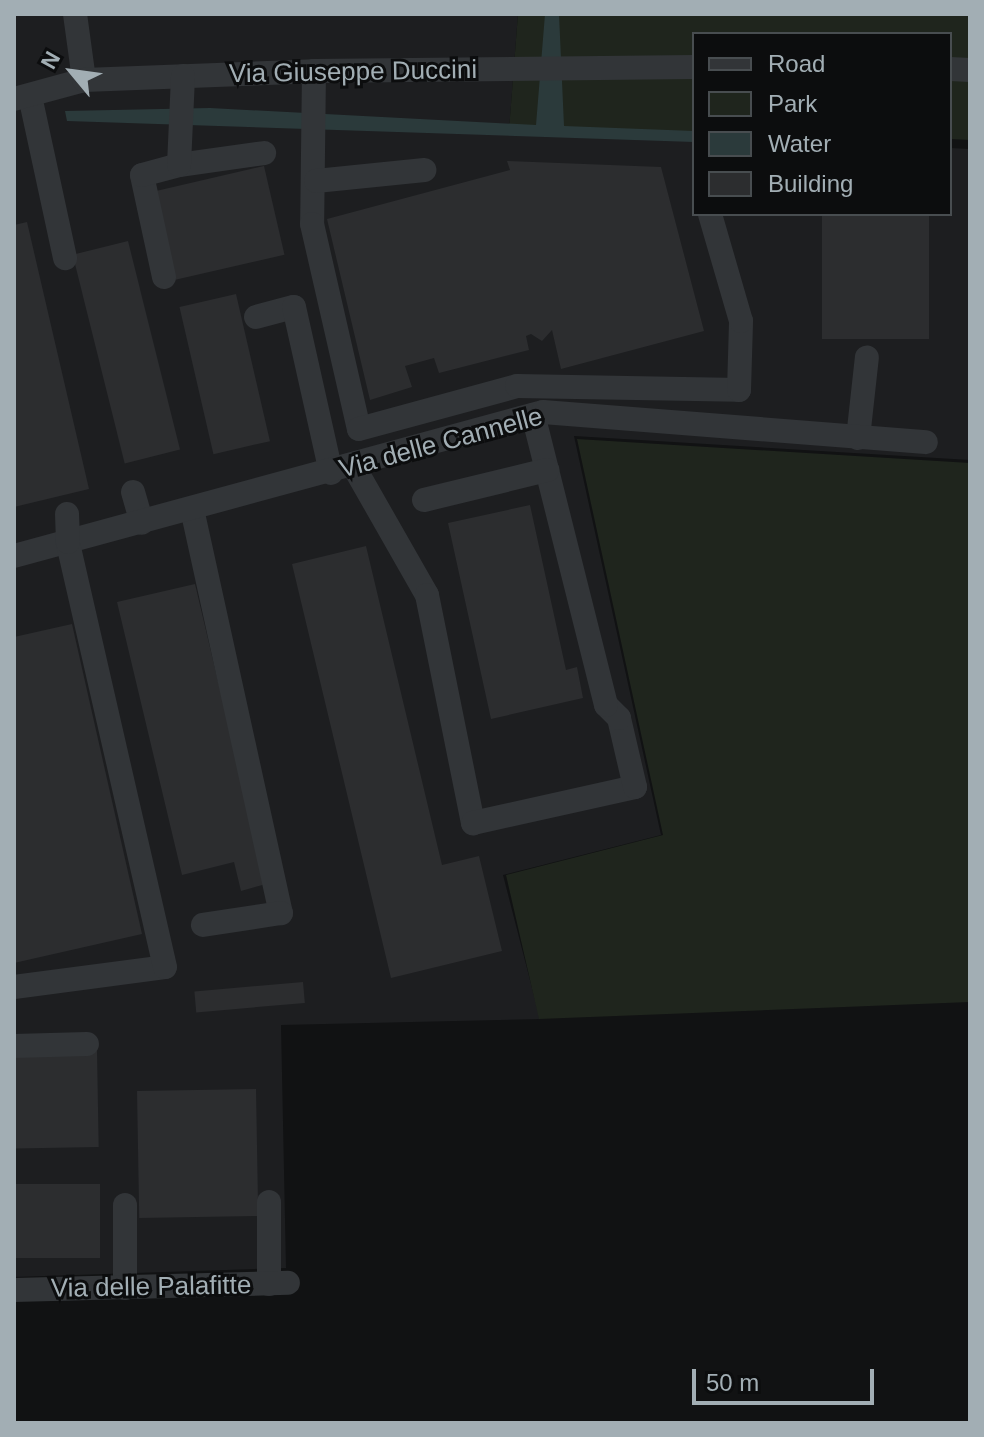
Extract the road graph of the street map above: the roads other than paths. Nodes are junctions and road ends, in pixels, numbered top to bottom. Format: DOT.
graph roads {
  1 [pos="75,14"];
  2 [pos="692,67"];
  3 [pos="314,71"];
  4 [pos="183,76"];
  5 [pos="84,80"];
  6 [pos="22,97"];
  7 [pos="264,153"];
  8 [pos="179,165"];
  9 [pos="424,170"];
  10 [pos="316,181"];
  11 [pos="711,216"];
  12 [pos="65,258"];
  13 [pos="164,277"];
  14 [pos="256,317"];
  15 [pos="867,357"];
  16 [pos="533,415"];
  17 [pos="858,438"];
  18 [pos="926,442"];
  19 [pos="342,470"];
  20 [pos="547,470"];
  21 [pos="133,492"];
  22 [pos="424,500"];
  23 [pos="192,509"];
  24 [pos="67,514"];
  25 [pos="142,523"];
  26 [pos="68,542"];
  27 [pos="14,556"];
  28 [pos="203,925"];
  29 [pos="14,987"];
  30 [pos="87,1044"];
  31 [pos="14,1046"];
  32 [pos="269,1202"];
  33 [pos="125,1205"];
  34 [pos="125,1288"];
  35 [pos="14,1290"];
  1 -- 5 [label="street"];
  2 -- 3 [label="street, Via Giuseppe Duccini"];
  3 -- 4 [label="street, Via Giuseppe Duccini"];
  3 -- 10 [label="street"];
  4 -- 5 [label="street, Via Giuseppe Duccini"];
  4 -- 8 [label="street"];
  5 -- 6 [label="street, Via Giuseppe Duccini"];
  6 -- 12 [label="street"];
  7 -- 8 [label="street"];
  8 -- 13 [label="street"];
  9 -- 10 [label="street"];
  10 -- 11 [label="street"];
  14 -- 19 [label="street"];
  15 -- 17 [label="street"];
  16 -- 17 [label="street, Via delle Cannelle"];
  16 -- 19 [label="street, Via delle Cannelle"];
  16 -- 20 [label="street"];
  17 -- 18 [label="street, Via delle Cannelle"];
  19 -- 20 [label="street"];
  19 -- 23 [label="street, Via delle Cannelle"];
  20 -- 22 [label="street"];
  21 -- 25 [label="street"];
  23 -- 25 [label="street, Via delle Cannelle"];
  23 -- 28 [label="street"];
  24 -- 26 [label="street"];
  25 -- 26 [label="street, Via delle Cannelle"];
  26 -- 27 [label="street, Via delle Cannelle"];
  26 -- 29 [label="street"];
  30 -- 31 [label="street"];
  32 -- 34 [label="street, Via delle Palafitte"];
  33 -- 34 [label="street"];
  34 -- 35 [label="street, Via delle Palafitte"];
}
